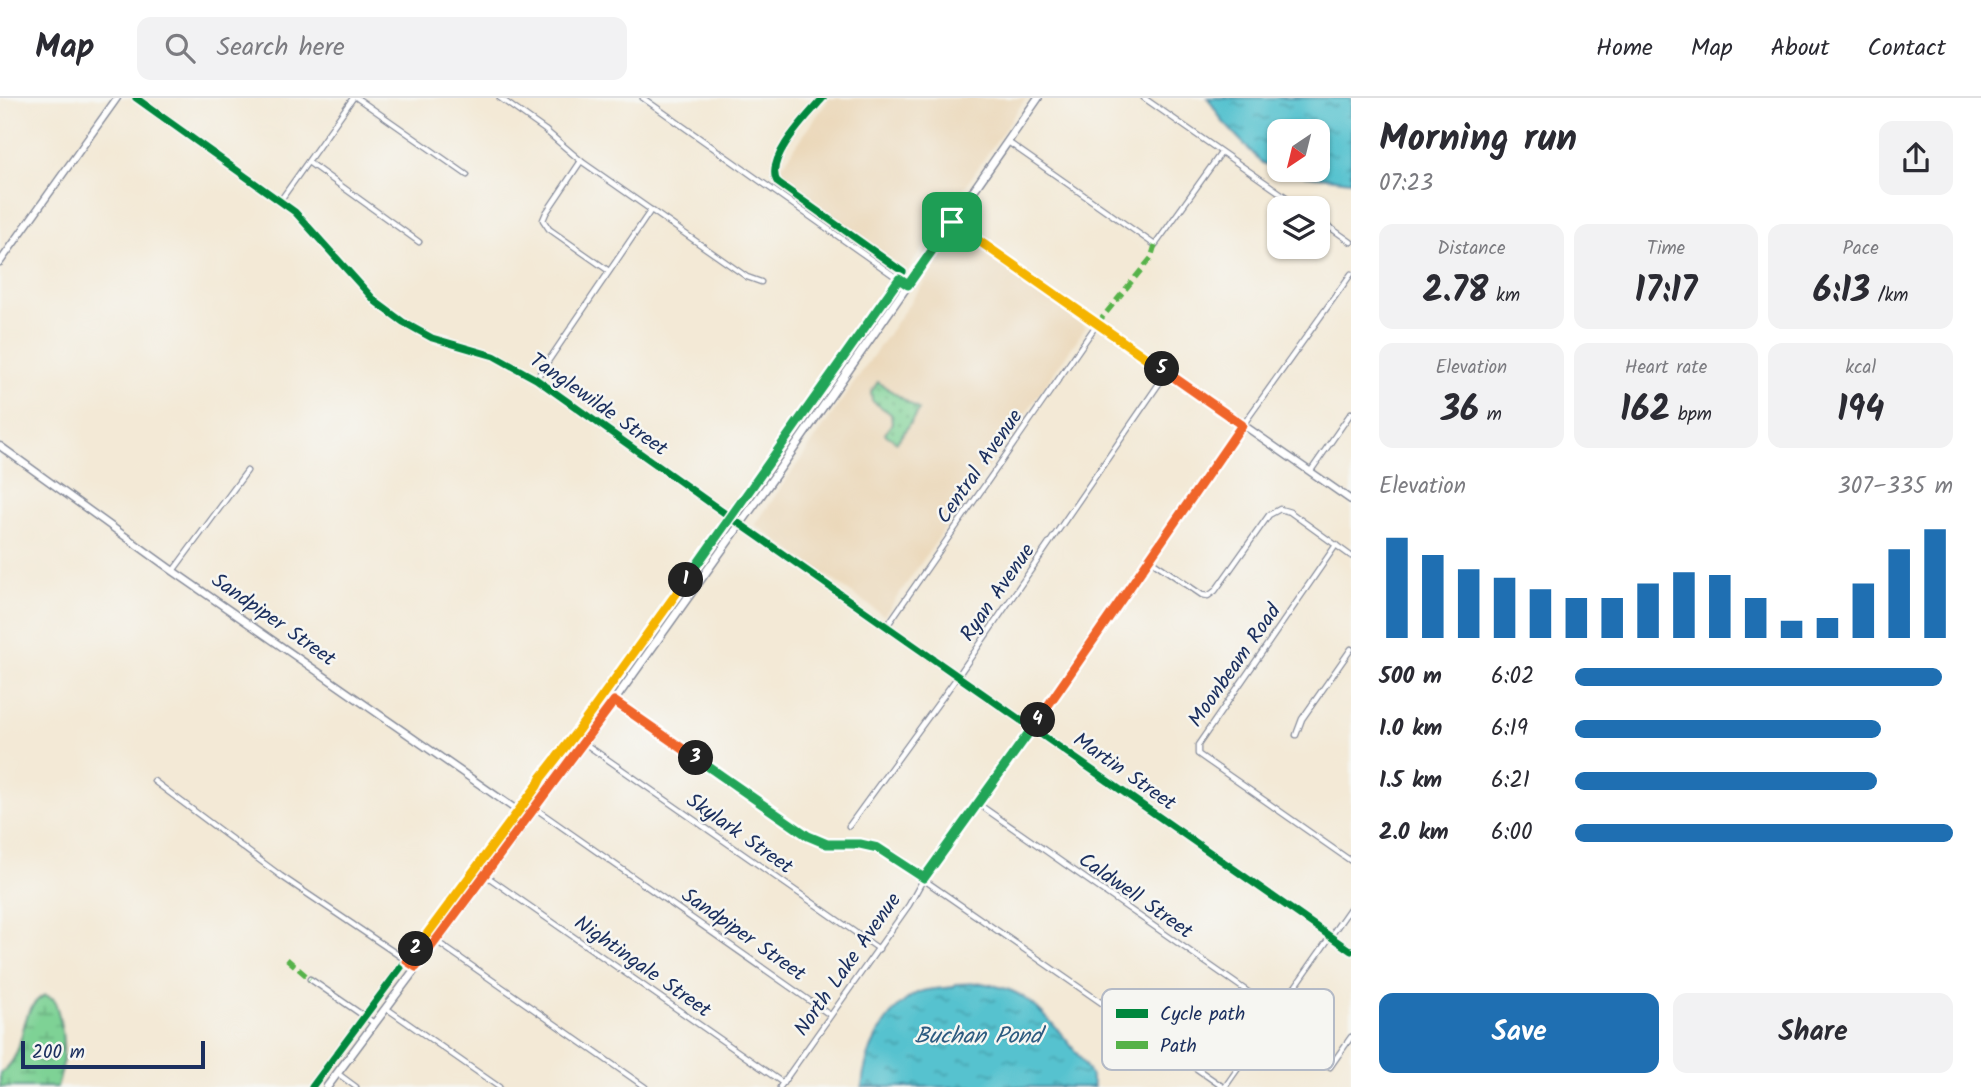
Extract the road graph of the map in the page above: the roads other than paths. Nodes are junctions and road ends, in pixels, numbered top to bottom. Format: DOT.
graph roads {
  1 [pos="117,98"];
  2 [pos="136,98"];
  3 [pos="355,98"];
  4 [pos="500,98"];
  5 [pos="643,98"];
  6 [pos="1038,98"];
  7 [pos="1144,98"];
  8 [pos="651,100"];
  9 [pos="1007,141"];
  10 [pos="1222,153"];
  11 [pos="581,161"];
  12 [pos="308,162"];
  13 [pos="467,175"];
  14 [pos="1284,196"];
  15 [pos="280,201"];
  16 [pos="651,210"];
  17 [pos="952,222"];
  18 [pos="1330,227"];
  19 [pos="419,242"];
  20 [pos="1351,242"];
  21 [pos="0,262"];
  22 [pos="609,271"];
  23 [pos="1351,274"];
  24 [pos="761,282"];
  25 [pos="908,285"];
  26 [pos="1097,324"];
  27 [pos="1167,372"];
  28 [pos="536,379"];
  29 [pos="1351,414"];
  30 [pos="1242,425"];
  31 [pos="0,446"];
  32 [pos="247,471"];
  33 [pos="1311,472"];
  34 [pos="1351,500"];
  35 [pos="740,524"];
  36 [pos="1336,545"];
  37 [pos="1351,556"];
  38 [pos="1149,559"];
  39 [pos="173,571"];
  40 [pos="887,626"];
  41 [pos="1351,649"];
  42 [pos="958,677"];
  43 [pos="614,701"];
  44 [pos="1032,728"];
  45 [pos="1296,735"];
  46 [pos="584,743"];
  47 [pos="154,781"];
  48 [pos="976,803"];
  49 [pos="536,809"];
  50 [pos="528,818"];
  51 [pos="849,826"];
  52 [pos="1351,861"];
  53 [pos="485,876"];
  54 [pos="924,878"];
  55 [pos="1351,907"];
  56 [pos="1331,936"];
  57 [pos="435,941"];
  58 [pos="878,949"];
  59 [pos="1351,951"];
  60 [pos="416,967"];
  61 [pos="310,978"];
  62 [pos="1244,989"];
  63 [pos="1293,989"];
  64 [pos="1102,1002"];
  65 [pos="386,1007"];
  66 [pos="830,1016"];
  67 [pos="374,1023"];
  68 [pos="1351,1037"];
  69 [pos="1334,1061"];
  70 [pos="1200,1070"];
  71 [pos="1236,1070"];
  72 [pos="337,1073"];
  73 [pos="782,1085"];
  74 [pos="327,1087"];
  75 [pos="356,1087"];
  76 [pos="499,1087"];
  77 [pos="645,1087"];
  78 [pos="1224,1087"];
  1 -- 21 [label="street"];
  2 -- 15 [label="street, Tanglewilde Street"];
  3 -- 12 [label="street"];
  3 -- 13 [label="street"];
  4 -- 11 [label="street"];
  5 -- 8 [label="street"];
  6 -- 9 [label="main road"];
  7 -- 10 [label="street"];
  8 -- 25 [label="street"];
  9 -- 10 [label="street"];
  9 -- 17 [label="main road"];
  10 -- 14 [label="street"];
  11 -- 16 [label="street"];
  11 -- 22 [label="street"];
  12 -- 15 [label="street"];
  12 -- 19 [label="street"];
  15 -- 28 [label="street, Tanglewilde Street"];
  16 -- 22 [label="street"];
  16 -- 24 [label="street"];
  17 -- 25 [label="main road"];
  17 -- 26 [label="street"];
  18 -- 20 [label="street"];
  22 -- 28 [label="street"];
  23 -- 30 [label="street, North Lake Avenue"];
  25 -- 35 [label="main road"];
  26 -- 27 [label="street"];
  26 -- 40 [label="street, Central Avenue"];
  27 -- 30 [label="street"];
  27 -- 42 [label="street, Ryan Avenue"];
  28 -- 35 [label="street, Tanglewilde Street"];
  29 -- 33 [label="street"];
  30 -- 33 [label="street"];
  30 -- 38 [label="street, North Lake Avenue"];
  31 -- 39 [label="street, Sandpiper Street"];
  32 -- 39 [label="street"];
  33 -- 34 [label="street"];
  35 -- 40 [label="street, Martin Street"];
  35 -- 43 [label="main road"];
  36 -- 37 [label="street"];
  36 -- 38 [label="street"];
  36 -- 52 [label="street, Moonbeam Road"];
  38 -- 44 [label="street, North Lake Avenue"];
  39 -- 50 [label="street, Sandpiper Street"];
  40 -- 42 [label="street, Martin Street"];
  41 -- 45 [label="street"];
  42 -- 44 [label="street, Martin Street"];
  42 -- 51 [label="street, Ryan Avenue"];
  43 -- 46 [label="main road"];
  43 -- 54 [label="street"];
  44 -- 48 [label="street, North Lake Avenue"];
  44 -- 56 [label="street, Martin Street"];
  46 -- 49 [label="main road"];
  46 -- 58 [label="street, Skylark Street"];
  47 -- 60 [label="street"];
  48 -- 54 [label="street, North Lake Avenue"];
  48 -- 62 [label="street, Caldwell Street"];
  49 -- 50 [label="main road"];
  49 -- 66 [label="street, Sandpiper Street"];
  50 -- 53 [label="main road"];
  53 -- 57 [label="main road"];
  53 -- 73 [label="street, Nightingale Street"];
  54 -- 58 [label="street, North Lake Avenue"];
  54 -- 64 [label="street"];
  55 -- 56 [label="street"];
  56 -- 59 [label="street, Martin Street"];
  56 -- 63 [label="street"];
  57 -- 60 [label="main road"];
  57 -- 77 [label="street"];
  58 -- 66 [label="street, North Lake Avenue"];
  60 -- 65 [label="main road"];
  61 -- 67 [label="street"];
  65 -- 67 [label="main road"];
  65 -- 76 [label="street"];
  66 -- 73 [label="street, North Lake Avenue"];
  67 -- 72 [label="main road"];
  68 -- 69 [label="street"];
  70 -- 78 [label="street"];
  71 -- 78 [label="street"];
  72 -- 74 [label="main road"];
  72 -- 75 [label="street"];
}
